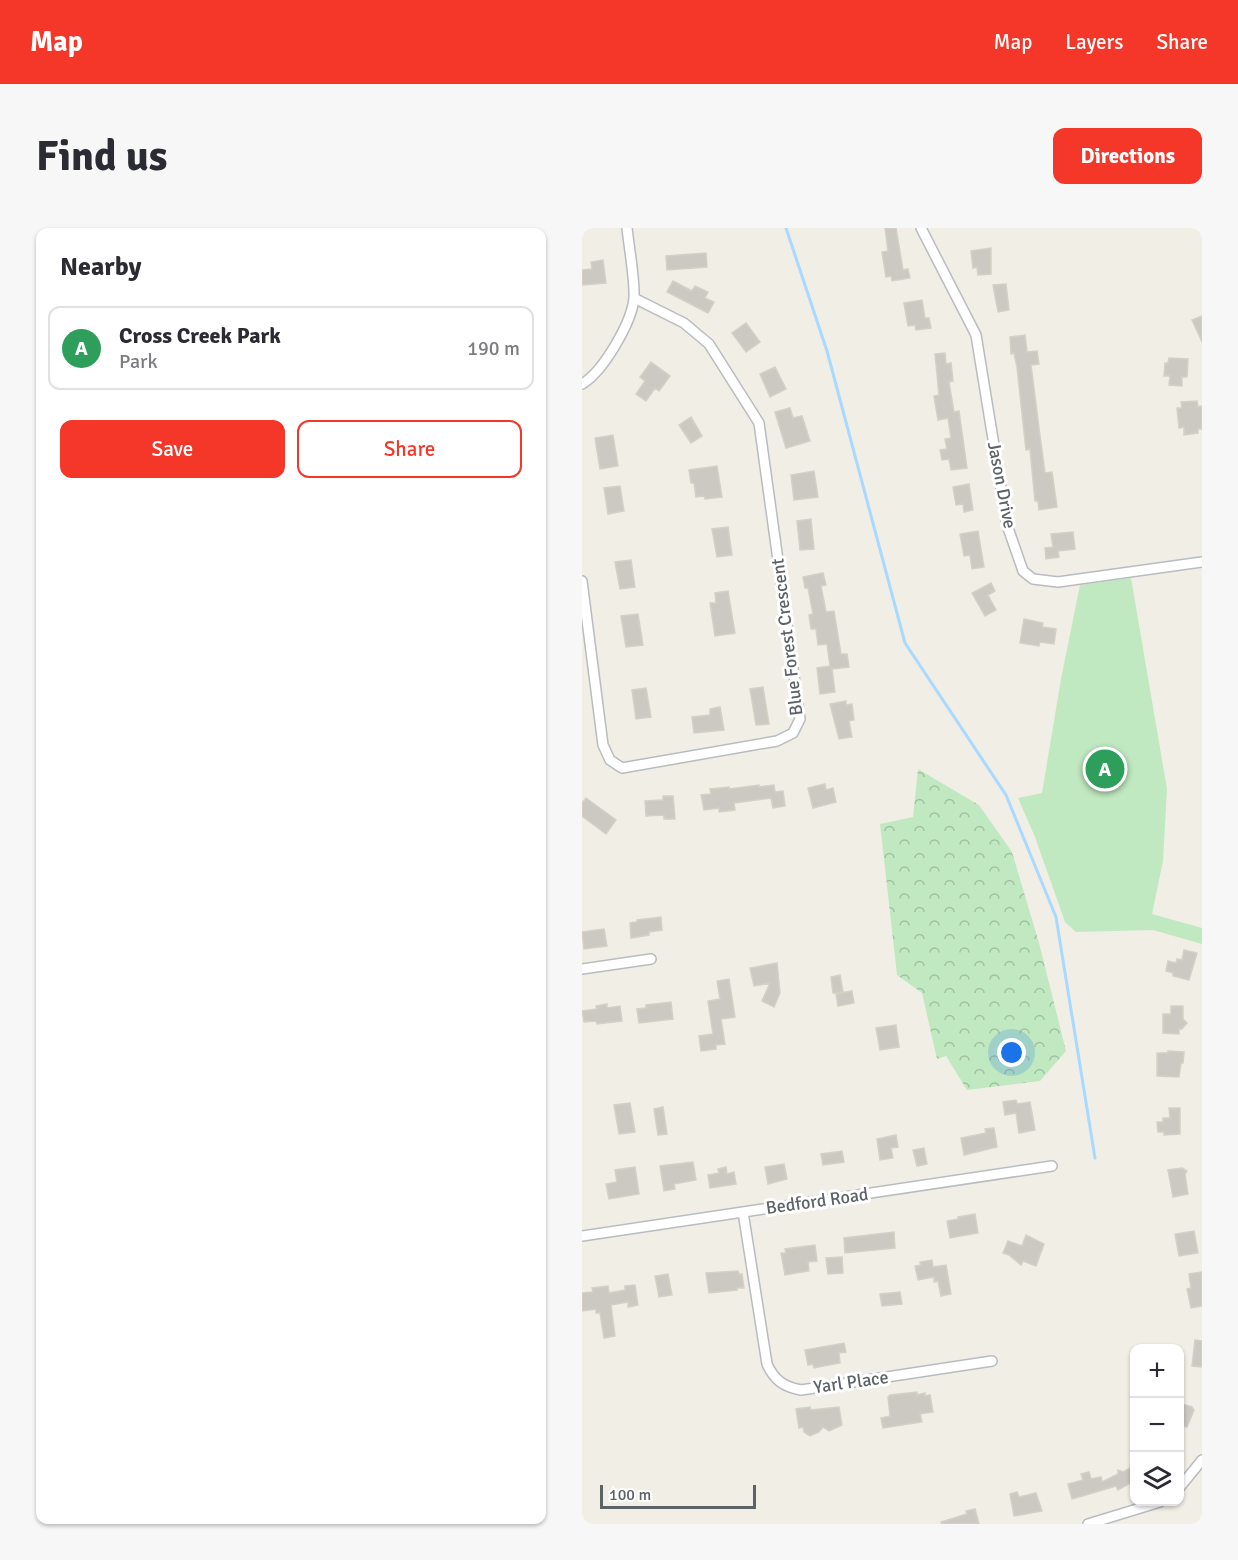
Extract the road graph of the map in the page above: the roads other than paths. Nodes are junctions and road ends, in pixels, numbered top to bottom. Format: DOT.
graph roads {
  1 [pos="627,228"];
  2 [pos="921,228"];
  3 [pos="634,298"];
  4 [pos="582,384"];
  5 [pos="1202,562"];
  6 [pos="582,581"];
  7 [pos="651,959"];
  8 [pos="582,969"];
  9 [pos="1052,1166"];
  10 [pos="743,1212"];
  11 [pos="582,1236"];
  12 [pos="992,1361"];
  13 [pos="1202,1460"];
  14 [pos="1184,1481"];
  15 [pos="1147,1506"];
  16 [pos="1088,1524"];
  1 -- 3 [label="street"];
  2 -- 5 [label="street, Jason Drive"];
  3 -- 4 [label="street"];
  3 -- 6 [label="street, Blue Forest Crescent"];
  7 -- 8 [label="street"];
  9 -- 10 [label="street, Bedford Road"];
  10 -- 11 [label="street, Bedford Road"];
  10 -- 12 [label="street, Yarl Place"];
  13 -- 14 [label="street"];
  15 -- 16 [label="street"];
}
